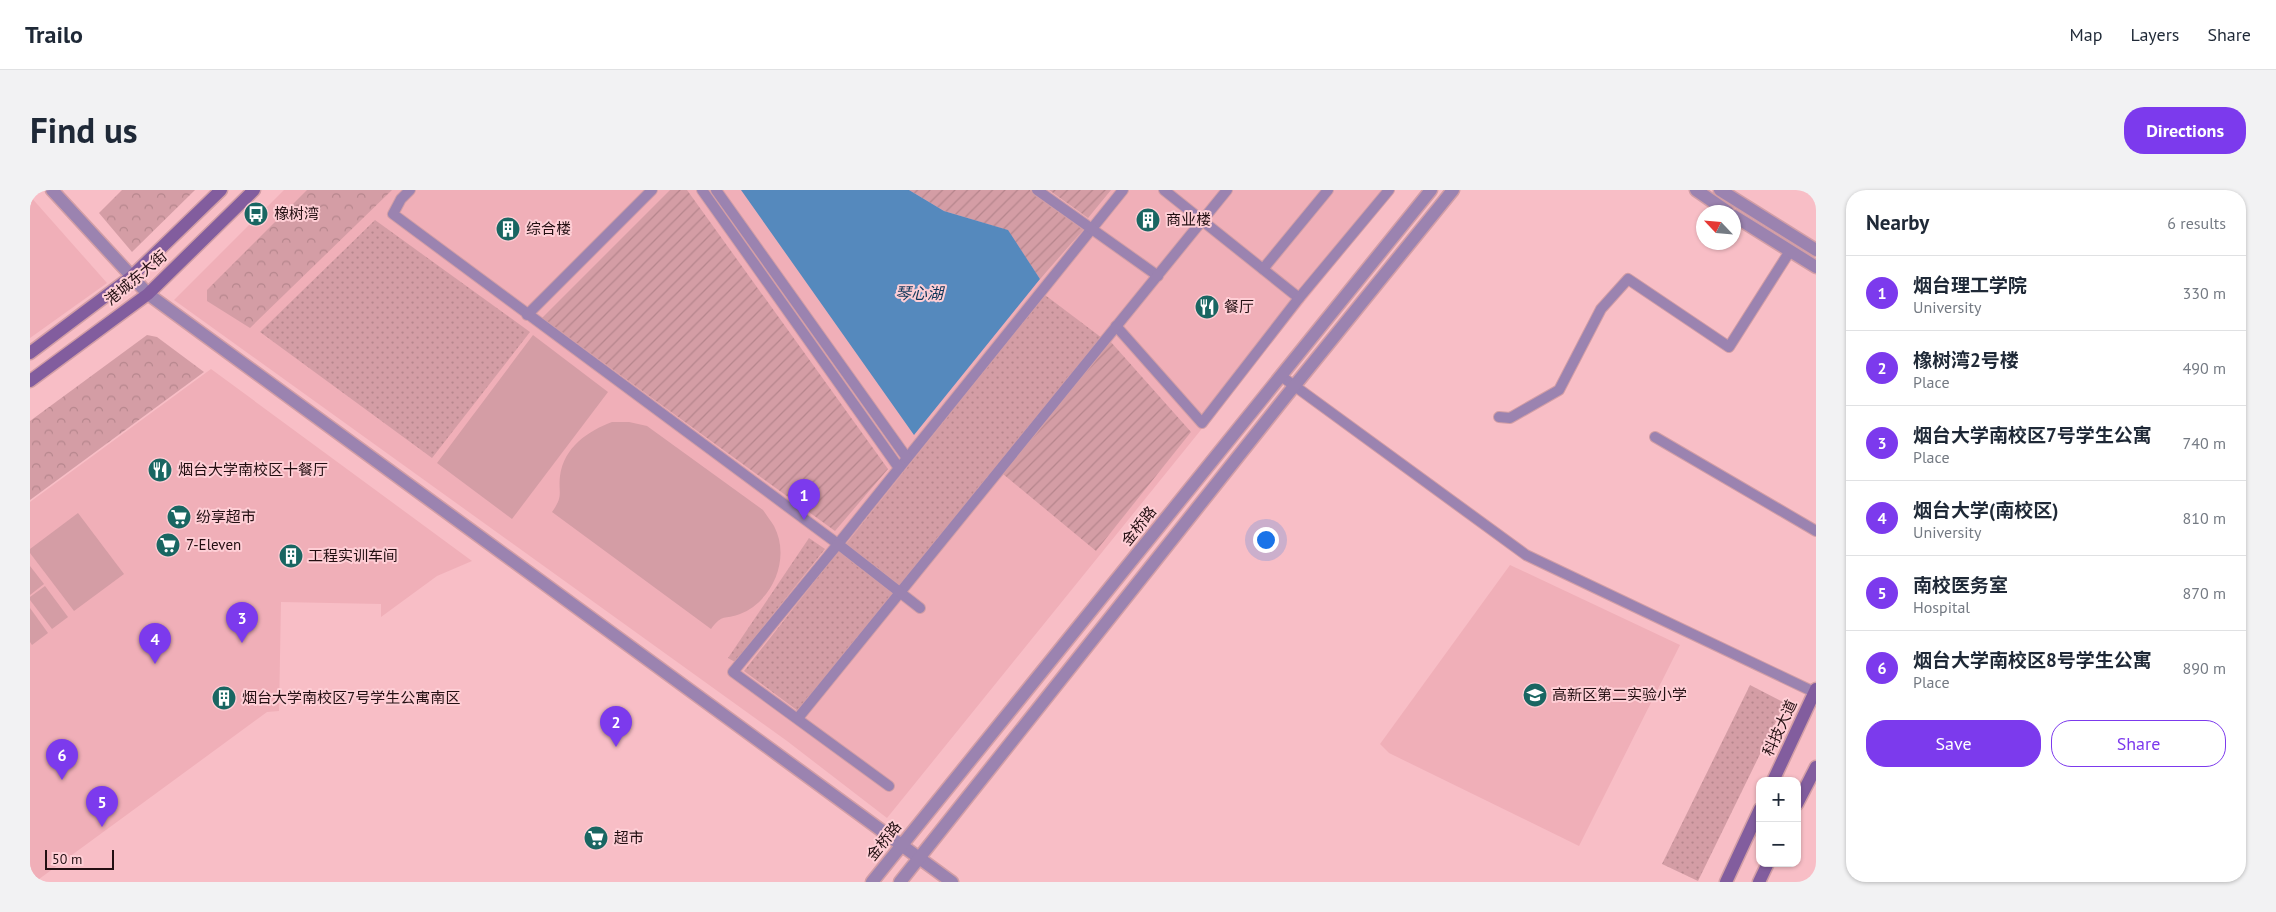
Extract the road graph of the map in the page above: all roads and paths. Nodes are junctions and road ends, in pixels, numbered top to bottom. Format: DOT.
graph roads {
  1 [pos="52,190"];
  2 [pos="221,190"];
  3 [pos="254,190"];
  4 [pos="410,190"];
  5 [pos="652,190"];
  6 [pos="702,190"];
  7 [pos="716,190"];
  8 [pos="1037,190"];
  9 [pos="1123,190"];
  10 [pos="1164,190"];
  11 [pos="1227,190"];
  12 [pos="1328,190"];
  13 [pos="1390,190"];
  14 [pos="1431,190"];
  15 [pos="1454,190"];
  16 [pos="1696,190"];
  17 [pos="1727,192"];
  18 [pos="1718,205"];
  19 [pos="1741,220"];
  20 [pos="1202,221"];
  21 [pos="1092,229"];
  22 [pos="1816,250"];
  23 [pos="1790,251"];
  24 [pos="1816,267"];
  25 [pos="1263,269"];
  26 [pos="1158,276"];
  27 [pos="131,277"];
  28 [pos="148,294"];
  29 [pos="1298,298"];
  30 [pos="527,315"];
  31 [pos="1116,326"];
  32 [pos="30,353"];
  33 [pos="1281,376"];
  34 [pos="30,381"];
  35 [pos="1294,386"];
  36 [pos="1499,417"];
  37 [pos="1655,437"];
  38 [pos="907,458"];
  39 [pos="899,468"];
  40 [pos="1816,531"];
  41 [pos="838,544"];
  42 [pos="920,608"];
  43 [pos="1815,691"];
  44 [pos="798,718"];
  45 [pos="1816,767"];
  46 [pos="1775,777"];
  47 [pos="889,786"];
  48 [pos="1801,796"];
  49 [pos="1756,818"];
  50 [pos="902,845"];
  51 [pos="920,858"];
  52 [pos="1766,867"];
  53 [pos="872,882"];
  54 [pos="900,882"];
  55 [pos="952,882"];
  56 [pos="1726,882"];
  57 [pos="1758,882"];
  1 -- 27 [label="street"];
  2 -- 27 [label="main road, 港城东大街"];
  3 -- 28 [label="main road, 港城东大街"];
  4 -- 30 [label="street"];
  5 -- 30 [label="street"];
  6 -- 39 [label="street"];
  7 -- 38 [label="street"];
  8 -- 21 [label="street"];
  9 -- 21 [label="street"];
  10 -- 20 [label="street"];
  11 -- 20 [label="street"];
  12 -- 25 [label="street"];
  13 -- 29 [label="street"];
  14 -- 33 [label="street, 金桥路"];
  15 -- 35 [label="street"];
  16 -- 18 [label="street"];
  17 -- 22 [label="street"];
  19 -- 23 [label="street"];
  20 -- 25 [label="street"];
  20 -- 26 [label="street"];
  21 -- 26 [label="street"];
  21 -- 38 [label="street"];
  23 -- 24 [label="street"];
  23 -- 36 [label="street"];
  25 -- 29 [label="street"];
  26 -- 31 [label="street"];
  27 -- 28 [label="street"];
  27 -- 32 [label="main road, 港城东大街"];
  28 -- 34 [label="main road, 港城东大街"];
  28 -- 50 [label="street"];
  29 -- 31 [label="street"];
  30 -- 41 [label="street"];
  31 -- 44 [label="street"];
  33 -- 35 [label="street"];
  33 -- 50 [label="street, 金桥路"];
  35 -- 43 [label="street"];
  35 -- 51 [label="street"];
  37 -- 40 [label="street"];
  38 -- 39 [label="street"];
  39 -- 41 [label="street"];
  41 -- 42 [label="street"];
  41 -- 44 [label="street"];
  43 -- 46 [label="main road, 科技大道"];
  44 -- 47 [label="street"];
  45 -- 48 [label="main road"];
  49 -- 56 [label="main road"];
  50 -- 51 [label="street"];
  50 -- 53 [label="street, 金桥路"];
  51 -- 54 [label="street"];
  51 -- 55 [label="street"];
  52 -- 57 [label="main road"];
}
